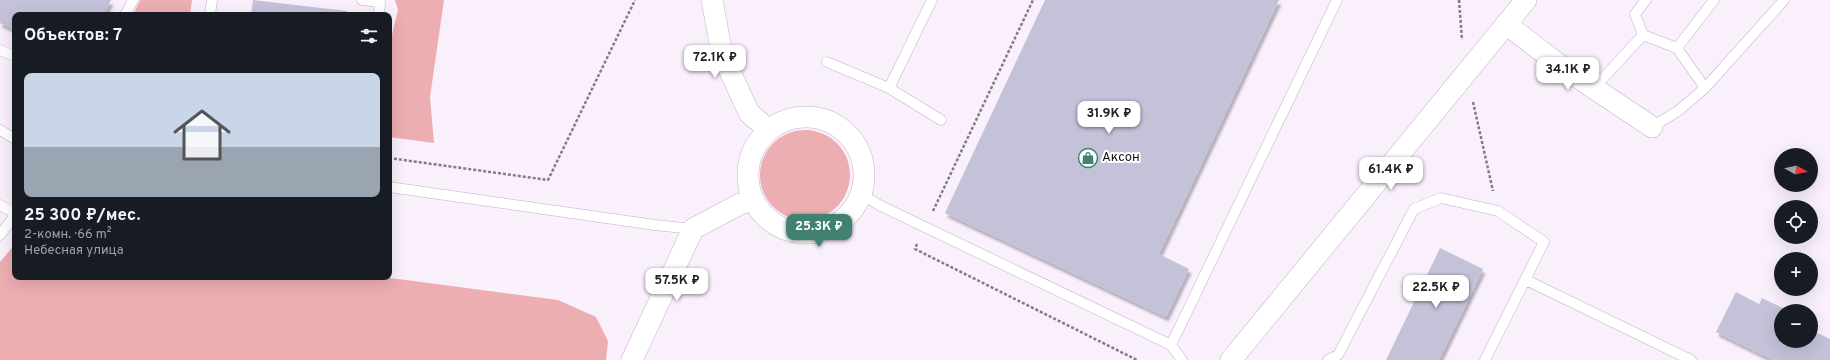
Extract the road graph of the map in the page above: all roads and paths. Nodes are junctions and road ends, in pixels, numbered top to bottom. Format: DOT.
graph roads {
  1 [pos="133,0"];
  2 [pos="212,0"];
  3 [pos="362,0"];
  4 [pos="635,0"];
  5 [pos="712,0"];
  6 [pos="932,0"];
  7 [pos="1032,0"];
  8 [pos="1337,0"];
  9 [pos="1458,0"];
  10 [pos="1526,0"];
  11 [pos="1646,0"];
  12 [pos="1714,0"];
  13 [pos="1784,0"];
  14 [pos="127,12"];
  15 [pos="210,12"];
  16 [pos="379,12"];
  17 [pos="1506,24"];
  18 [pos="1643,35"];
  19 [pos="1677,48"];
  20 [pos="0,50"];
  21 [pos="12,55"];
  22 [pos="827,62"];
  23 [pos="1466,74"];
  24 [pos="889,88"];
  25 [pos="1594,88"];
  26 [pos="1705,88"];
  27 [pos="941,120"];
  28 [pos="1652,127"];
  29 [pos="0,130"];
  30 [pos="769,130"];
  31 [pos="12,138"];
  32 [pos="392,158"];
  33 [pos="392,187"];
  34 [pos="861,194"];
  35 [pos="754,200"];
  36 [pos="0,205"];
  37 [pos="1498,211"];
  38 [pos="12,212"];
  39 [pos="12,218"];
  40 [pos="926,227"];
  41 [pos="693,229"];
  42 [pos="0,236"];
  43 [pos="1526,280"];
  44 [pos="1171,345"];
  45 [pos="632,360"];
  46 [pos="1137,360"];
  47 [pos="1182,360"];
  48 [pos="1231,360"];
  49 [pos="1328,360"];
  50 [pos="1485,360"];
  51 [pos="1691,360"];
  1 -- 14 [label="lane"];
  2 -- 15 [label="lane"];
  3 -- 16 [label="lane"];
  4 -- 32 [label="path"];
  5 -- 30 [label="street"];
  6 -- 24 [label="lane"];
  7 -- 40 [label="path"];
  8 -- 44 [label="lane"];
  9 -- 23 [label="path"];
  10 -- 17 [label="street"];
  11 -- 18 [label="lane"];
  12 -- 19 [label="lane"];
  13 -- 26 [label="lane"];
  17 -- 23 [label="street"];
  17 -- 25 [label="street"];
  18 -- 19 [label="lane"];
  18 -- 25 [label="lane"];
  19 -- 26 [label="lane"];
  20 -- 21 [label="lane"];
  22 -- 24 [label="lane"];
  23 -- 37 [label="path"];
  23 -- 48 [label="street"];
  24 -- 27 [label="lane"];
  25 -- 28 [label="street"];
  26 -- 28 [label="lane"];
  29 -- 31 [label="lane"];
  30 -- 34 [label="street"];
  30 -- 35 [label="street"];
  33 -- 41 [label="lane"];
  34 -- 35 [label="street"];
  34 -- 40 [label="lane"];
  35 -- 41 [label="street"];
  36 -- 38 [label="lane"];
  37 -- 43 [label="lane"];
  37 -- 49 [label="lane"];
  39 -- 42 [label="lane"];
  40 -- 44 [label="lane"];
  40 -- 46 [label="path"];
  41 -- 45 [label="street"];
  43 -- 50 [label="lane"];
  43 -- 51 [label="lane"];
  44 -- 47 [label="lane"];
}
